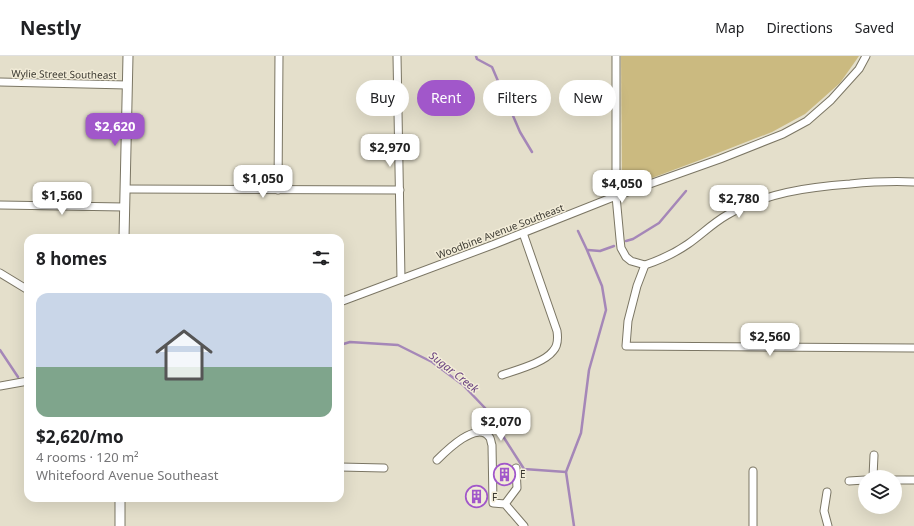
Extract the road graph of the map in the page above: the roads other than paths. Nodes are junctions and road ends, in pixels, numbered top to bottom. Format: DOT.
graph roads {
  1 [pos="128,56"];
  2 [pos="279,56"];
  3 [pos="398,56"];
  4 [pos="616,56"];
  5 [pos="866,56"];
  6 [pos="0,82"];
  7 [pos="127,85"];
  8 [pos="914,182"];
  9 [pos="125,189"];
  10 [pos="278,190"];
  11 [pos="400,190"];
  12 [pos="616,196"];
  13 [pos="0,205"];
  14 [pos="124,207"];
  15 [pos="523,233"];
  16 [pos="124,234"];
  17 [pos="645,265"];
  18 [pos="0,273"];
  19 [pos="401,279"];
  20 [pos="24,288"];
  21 [pos="344,300"];
  22 [pos="914,348"];
  23 [pos="502,375"];
  24 [pos="24,382"];
  25 [pos="0,386"];
  26 [pos="874,455"];
  27 [pos="436,460"];
  28 [pos="344,467"];
  29 [pos="384,468"];
  30 [pos="516,468"];
  31 [pos="873,470"];
  32 [pos="753,471"];
  33 [pos="858,480"];
  34 [pos="902,480"];
  35 [pos="914,480"];
  36 [pos="849,481"];
  37 [pos="826,492"];
  38 [pos="120,502"];
  39 [pos="505,504"];
  40 [pos="120,526"];
  41 [pos="524,526"];
  42 [pos="753,526"];
  43 [pos="828,526"];
  1 -- 7 [label="street"];
  2 -- 10 [label="street"];
  3 -- 11 [label="street"];
  4 -- 12 [label="street"];
  5 -- 12 [label="street, Woodbine Avenue Southeast"];
  6 -- 7 [label="street, Wylie Street Southeast"];
  7 -- 9 [label="street"];
  8 -- 17 [label="street"];
  9 -- 10 [label="street"];
  9 -- 14 [label="street"];
  10 -- 11 [label="street"];
  11 -- 19 [label="street"];
  12 -- 15 [label="street, Woodbine Avenue Southeast"];
  12 -- 17 [label="street"];
  13 -- 14 [label="street"];
  14 -- 16 [label="street"];
  15 -- 19 [label="street, Woodbine Avenue Southeast"];
  15 -- 23 [label="street"];
  17 -- 22 [label="street"];
  18 -- 20 [label="street"];
  19 -- 21 [label="street, Woodbine Avenue Southeast"];
  24 -- 25 [label="street"];
  26 -- 31 [label="street"];
  27 -- 39 [label="street"];
  28 -- 29 [label="street"];
  30 -- 39 [label="street"];
  32 -- 42 [label="street"];
  33 -- 36 [label="street"];
  34 -- 35 [label="street"];
  37 -- 43 [label="street"];
  38 -- 40 [label="street"];
  39 -- 41 [label="street"];
}
